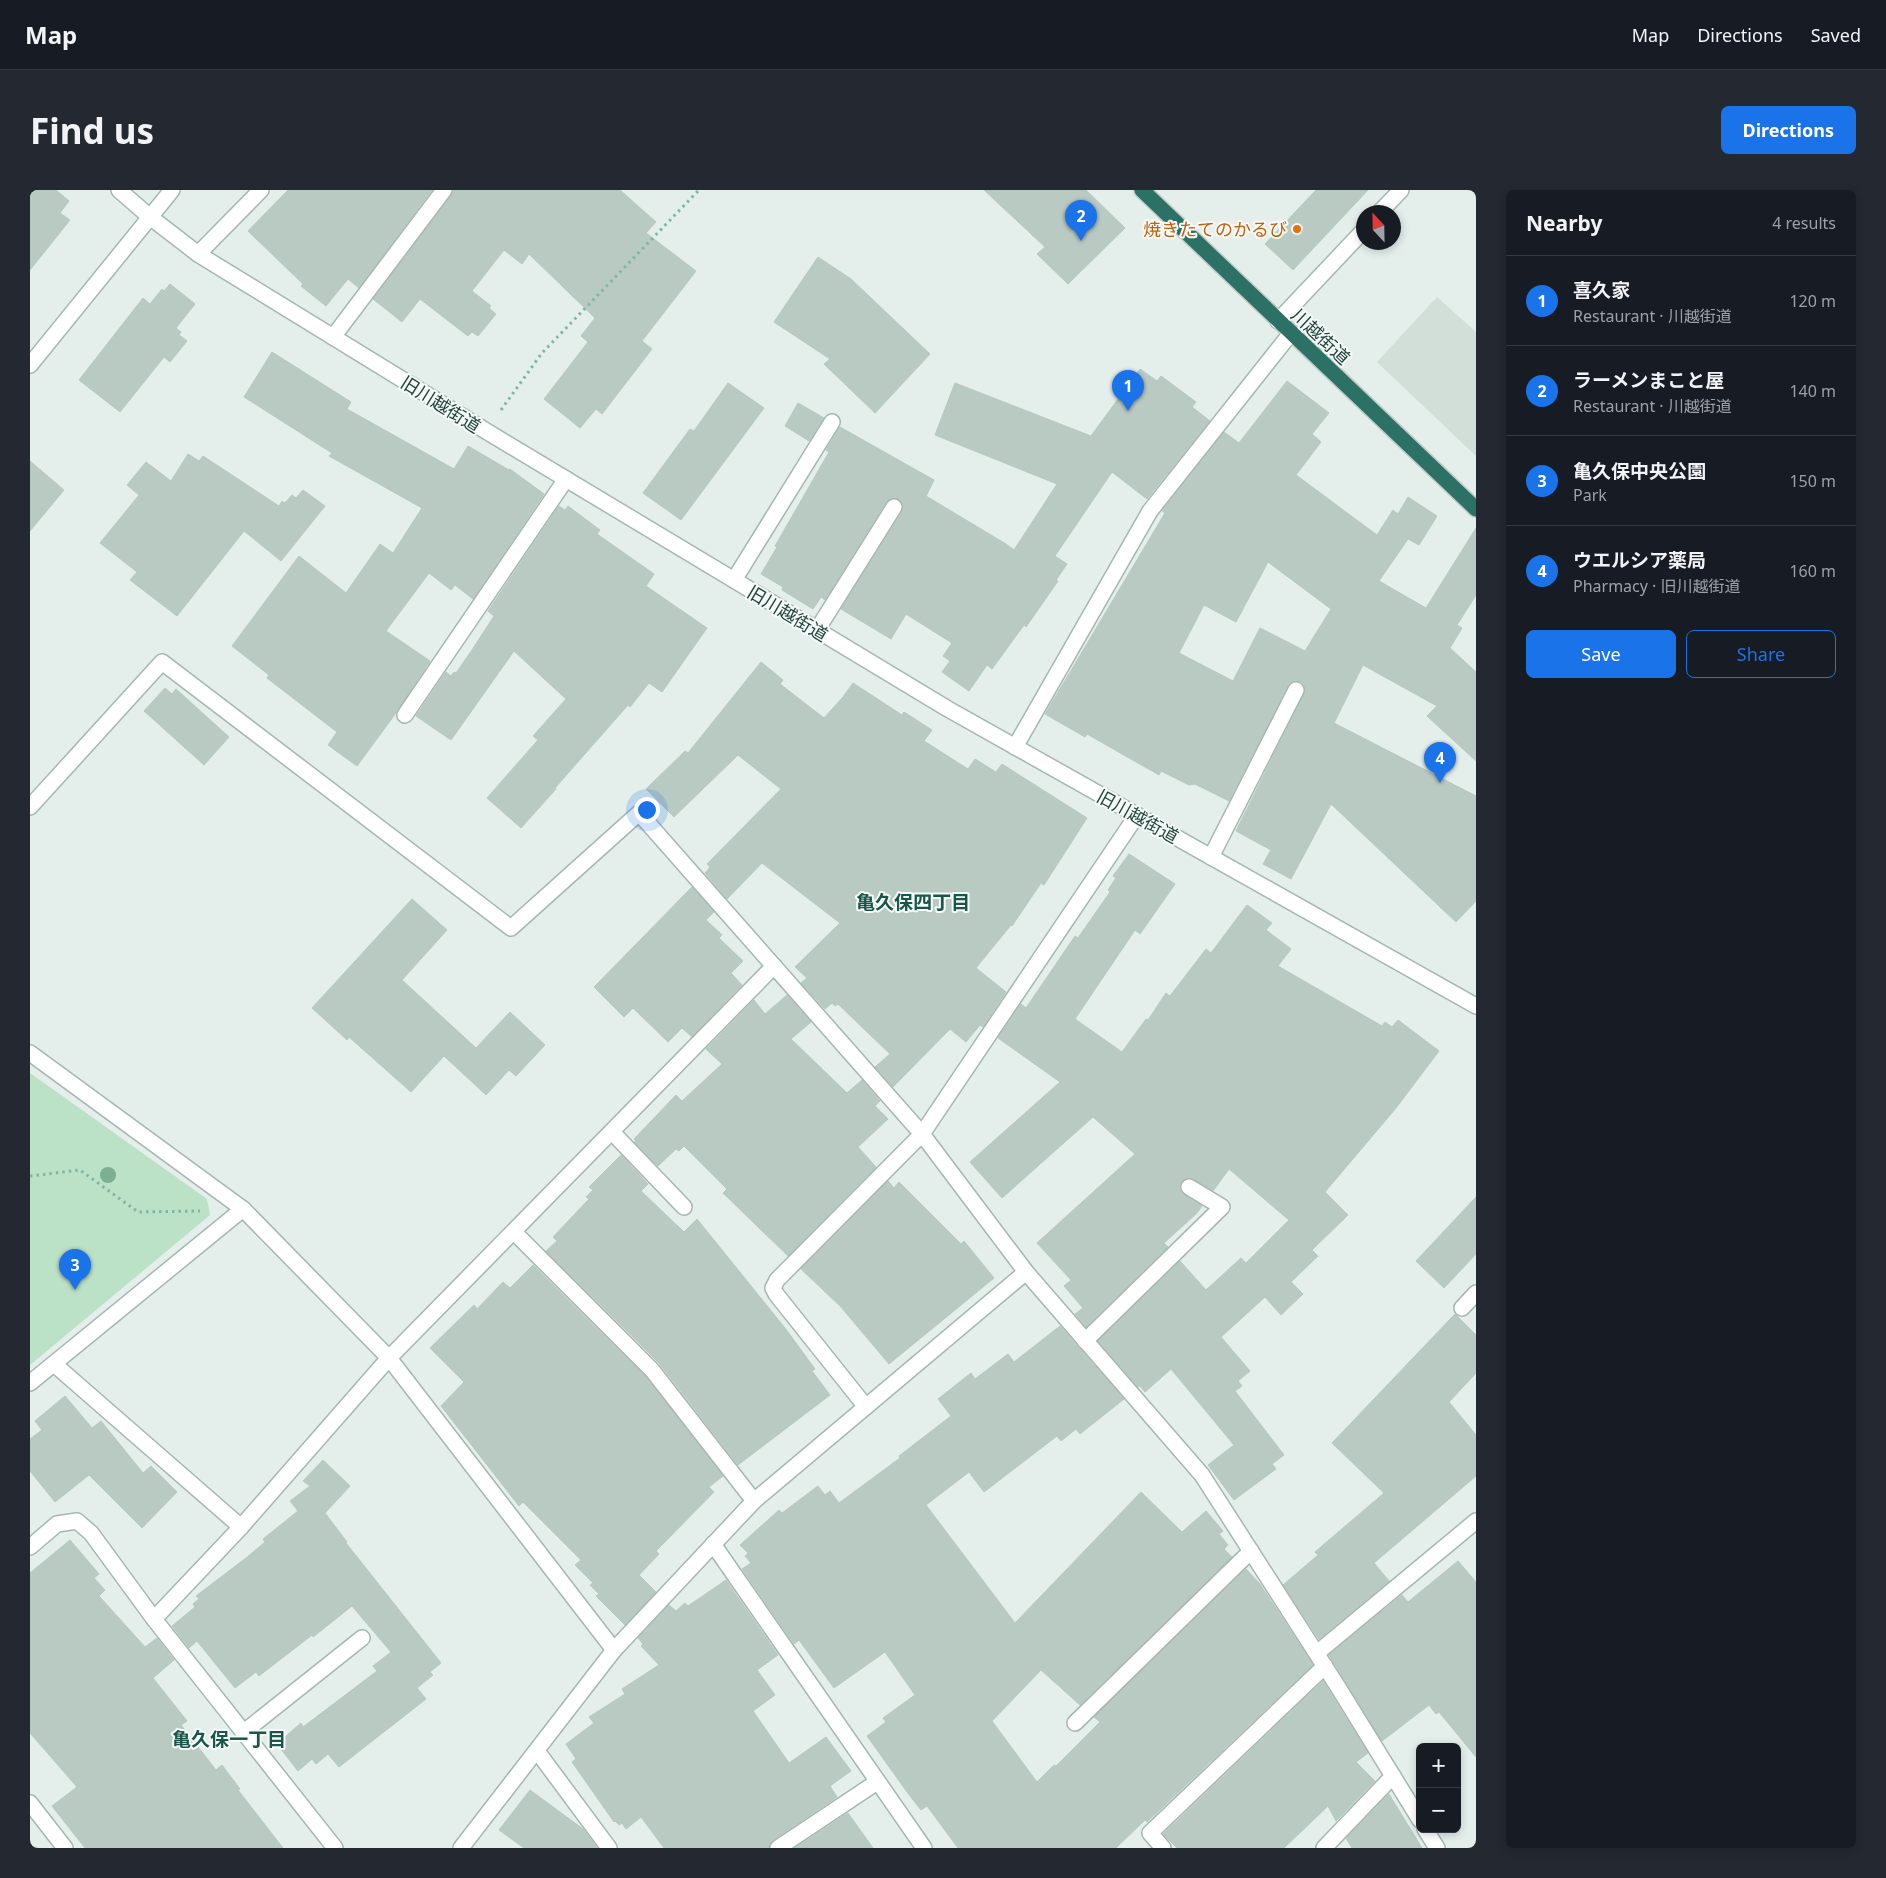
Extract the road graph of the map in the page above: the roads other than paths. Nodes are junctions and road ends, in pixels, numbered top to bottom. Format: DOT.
graph roads {
  1 [pos="119,190"];
  2 [pos="172,190"];
  3 [pos="261,190"];
  4 [pos="444,190"];
  5 [pos="1142,190"];
  6 [pos="1401,190"];
  7 [pos="1387,205"];
  8 [pos="150,217"];
  9 [pos="1356,238"];
  10 [pos="198,254"];
  11 [pos="1278,321"];
  12 [pos="1291,333"];
  13 [pos="333,337"];
  14 [pos="30,364"];
  15 [pos="832,422"];
  16 [pos="566,479"];
  17 [pos="894,507"];
  18 [pos="1476,509"];
  19 [pos="734,580"];
  20 [pos="817,630"];
  21 [pos="1296,690"];
  22 [pos="405,716"];
  23 [pos="1015,747"];
  24 [pos="30,807"];
  25 [pos="1137,815"];
  26 [pos="1212,857"];
  27 [pos="774,966"];
  28 [pos="1476,1006"];
  29 [pos="30,1053"];
  30 [pos="612,1132"];
  31 [pos="922,1134"];
  32 [pos="1189,1187"];
  33 [pos="684,1207"];
  34 [pos="242,1210"];
  35 [pos="514,1232"];
  36 [pos="1026,1272"];
  37 [pos="1476,1293"];
  38 [pos="1462,1308"];
  39 [pos="1086,1341"];
  40 [pos="390,1358"];
  41 [pos="54,1364"];
  42 [pos="30,1384"];
  43 [pos="866,1408"];
  44 [pos="754,1500"];
  45 [pos="1476,1521"];
  46 [pos="241,1526"];
  47 [pos="713,1544"];
  48 [pos="30,1547"];
  49 [pos="1251,1552"];
  50 [pos="154,1619"];
  51 [pos="362,1638"];
  52 [pos="614,1650"];
  53 [pos="1321,1660"];
  54 [pos="1075,1723"];
  55 [pos="244,1732"];
  56 [pos="537,1751"];
  57 [pos="1393,1776"];
  58 [pos="877,1782"];
  59 [pos="30,1803"];
  60 [pos="1416,1813"];
  61 [pos="1428,1833"];
  62 [pos="64,1848"];
  63 [pos="335,1848"];
  64 [pos="461,1848"];
  65 [pos="609,1848"];
  66 [pos="778,1848"];
  67 [pos="924,1848"];
  68 [pos="1163,1848"];
  69 [pos="1324,1848"];
  70 [pos="1437,1848"];
  1 -- 8 [label="street, 旧川越街道"];
  2 -- 8 [label="street"];
  3 -- 10 [label="street"];
  4 -- 13 [label="street"];
  5 -- 11 [label="highway, 川越街道"];
  6 -- 7 [label="street"];
  8 -- 10 [label="street, 旧川越街道"];
  8 -- 14 [label="street"];
  9 -- 11 [label="street"];
  10 -- 13 [label="street, 旧川越街道"];
  11 -- 12 [label="highway, 川越街道"];
  12 -- 18 [label="highway, 川越街道"];
  12 -- 23 [label="street"];
  13 -- 16 [label="street, 旧川越街道"];
  15 -- 19 [label="street"];
  16 -- 19 [label="street, 旧川越街道"];
  16 -- 22 [label="street"];
  17 -- 20 [label="street"];
  19 -- 20 [label="street, 旧川越街道"];
  20 -- 23 [label="street, 旧川越街道"];
  21 -- 26 [label="street"];
  23 -- 25 [label="street, 旧川越街道"];
  24 -- 27 [label="street"];
  25 -- 26 [label="street, 旧川越街道"];
  25 -- 31 [label="street"];
  26 -- 28 [label="street, 旧川越街道"];
  27 -- 30 [label="street"];
  27 -- 31 [label="street"];
  29 -- 34 [label="street"];
  30 -- 33 [label="street"];
  30 -- 35 [label="street"];
  31 -- 36 [label="street"];
  31 -- 43 [label="street"];
  32 -- 39 [label="street"];
  34 -- 40 [label="street"];
  34 -- 41 [label="street"];
  35 -- 40 [label="street"];
  35 -- 44 [label="street"];
  36 -- 39 [label="street"];
  36 -- 43 [label="street"];
  37 -- 38 [label="street"];
  39 -- 49 [label="street"];
  40 -- 46 [label="street"];
  40 -- 52 [label="street"];
  41 -- 42 [label="street"];
  41 -- 46 [label="street"];
  43 -- 44 [label="street"];
  44 -- 47 [label="street"];
  45 -- 53 [label="street"];
  46 -- 50 [label="street"];
  47 -- 52 [label="street"];
  47 -- 58 [label="street"];
  48 -- 50 [label="street"];
  49 -- 53 [label="street"];
  49 -- 54 [label="street"];
  50 -- 55 [label="street"];
  51 -- 55 [label="street"];
  52 -- 56 [label="street"];
  53 -- 57 [label="street"];
  53 -- 68 [label="street"];
  55 -- 63 [label="street"];
  56 -- 64 [label="street"];
  56 -- 65 [label="street"];
  57 -- 60 [label="street"];
  57 -- 69 [label="street"];
  58 -- 66 [label="street"];
  58 -- 67 [label="street"];
  59 -- 62 [label="street"];
  61 -- 70 [label="street"];
}
